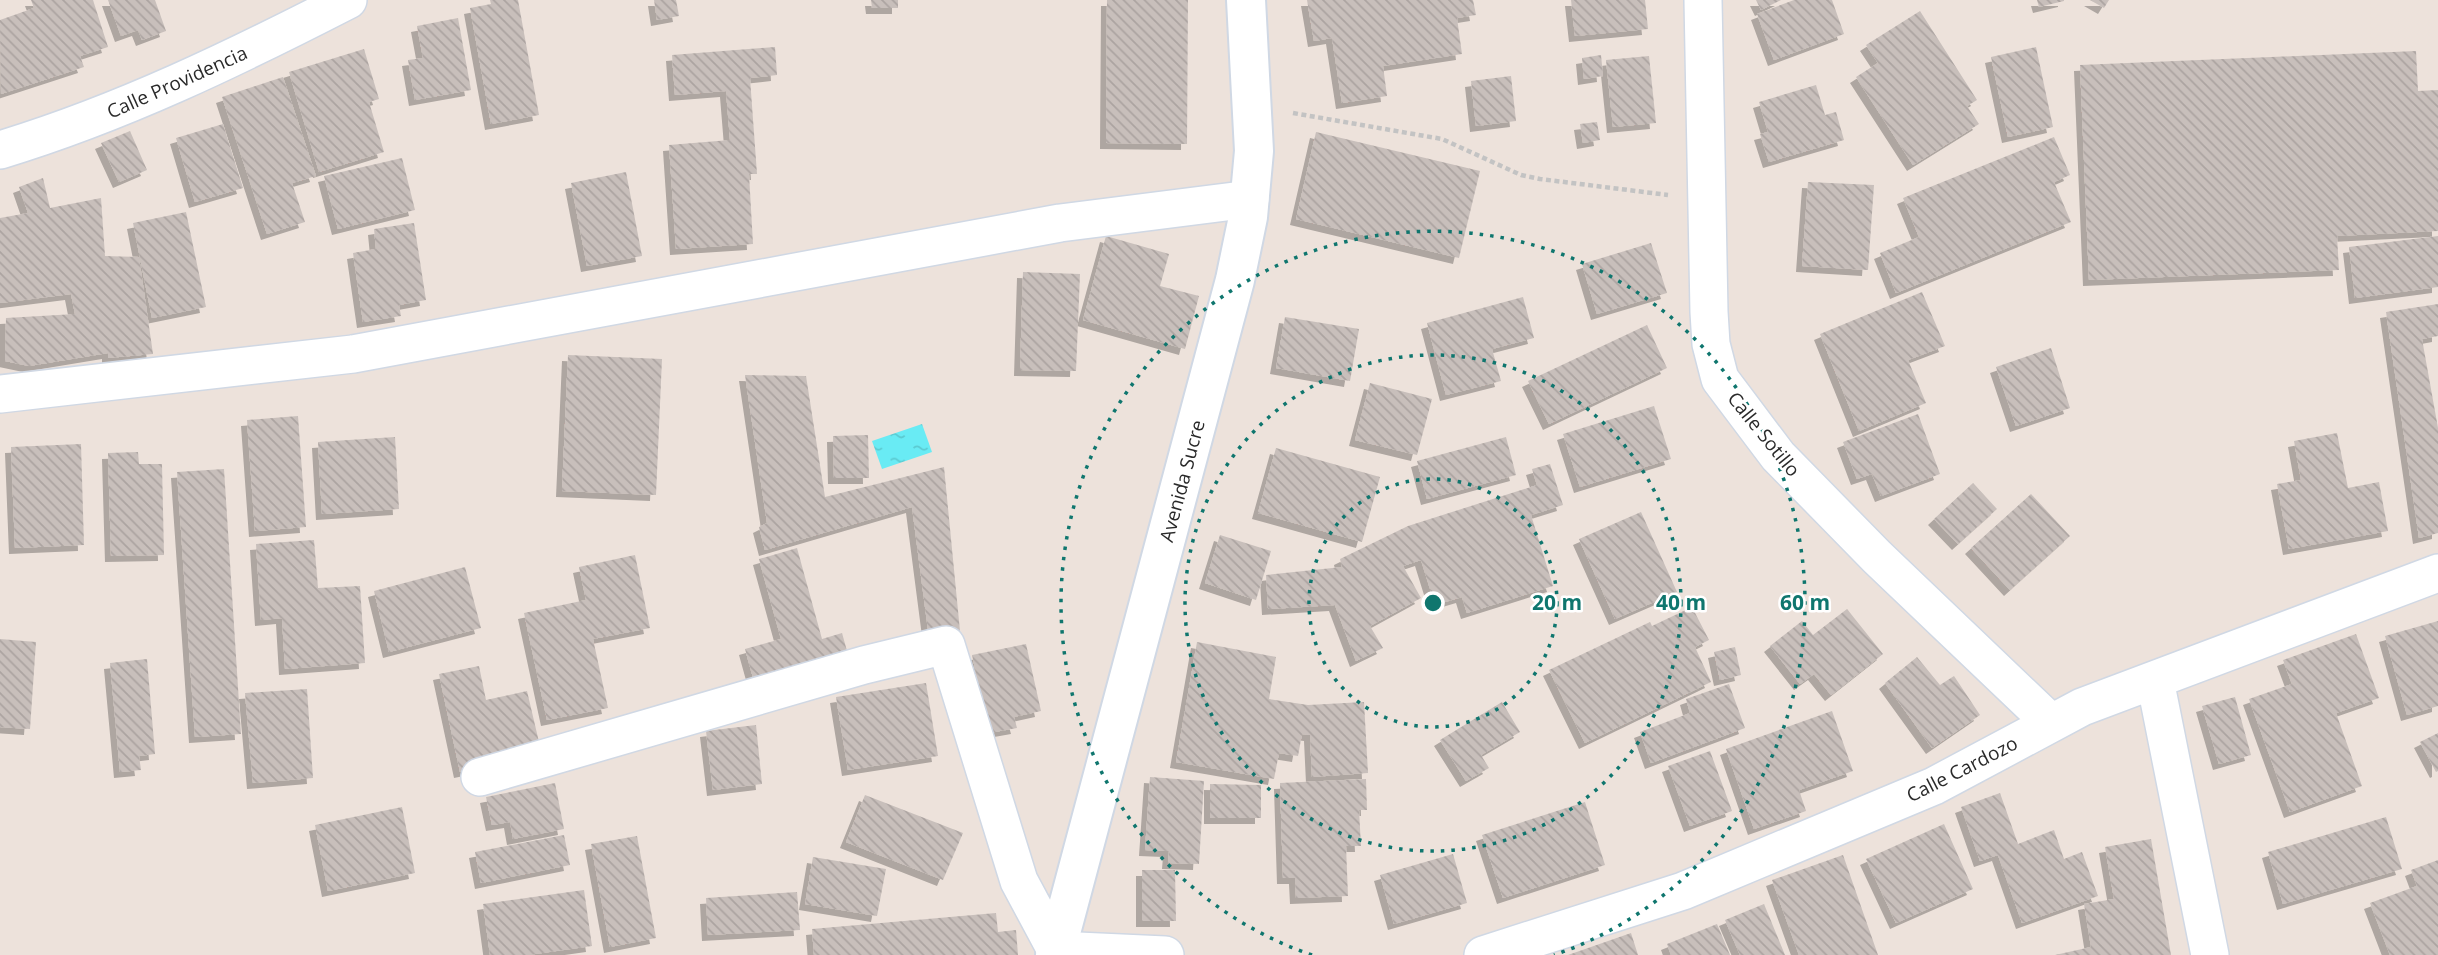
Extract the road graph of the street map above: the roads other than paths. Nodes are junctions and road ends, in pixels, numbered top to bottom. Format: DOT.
graph roads {
  1 [pos="348,0"];
  2 [pos="1246,0"];
  3 [pos="1703,0"];
  4 [pos="0,150"];
  5 [pos="1250,199"];
  6 [pos="0,394"];
  7 [pos="2438,573"];
  8 [pos="2155,680"];
  9 [pos="2051,723"];
  10 [pos="481,777"];
  11 [pos="1055,952"];
  12 [pos="1166,955"];
  13 [pos="1483,955"];
  14 [pos="2210,955"];
  1 -- 4 [label="street, Calle Providencia"];
  2 -- 5 [label="street, Avenida Sucre"];
  3 -- 9 [label="street, Calle Sotillo"];
  5 -- 6 [label="street"];
  5 -- 11 [label="street, Avenida Sucre"];
  7 -- 8 [label="street, Calle Cardozo"];
  8 -- 9 [label="street, Calle Cardozo"];
  8 -- 14 [label="street"];
  9 -- 13 [label="street, Calle Cardozo"];
  10 -- 11 [label="street"];
  11 -- 12 [label="street"];
}
